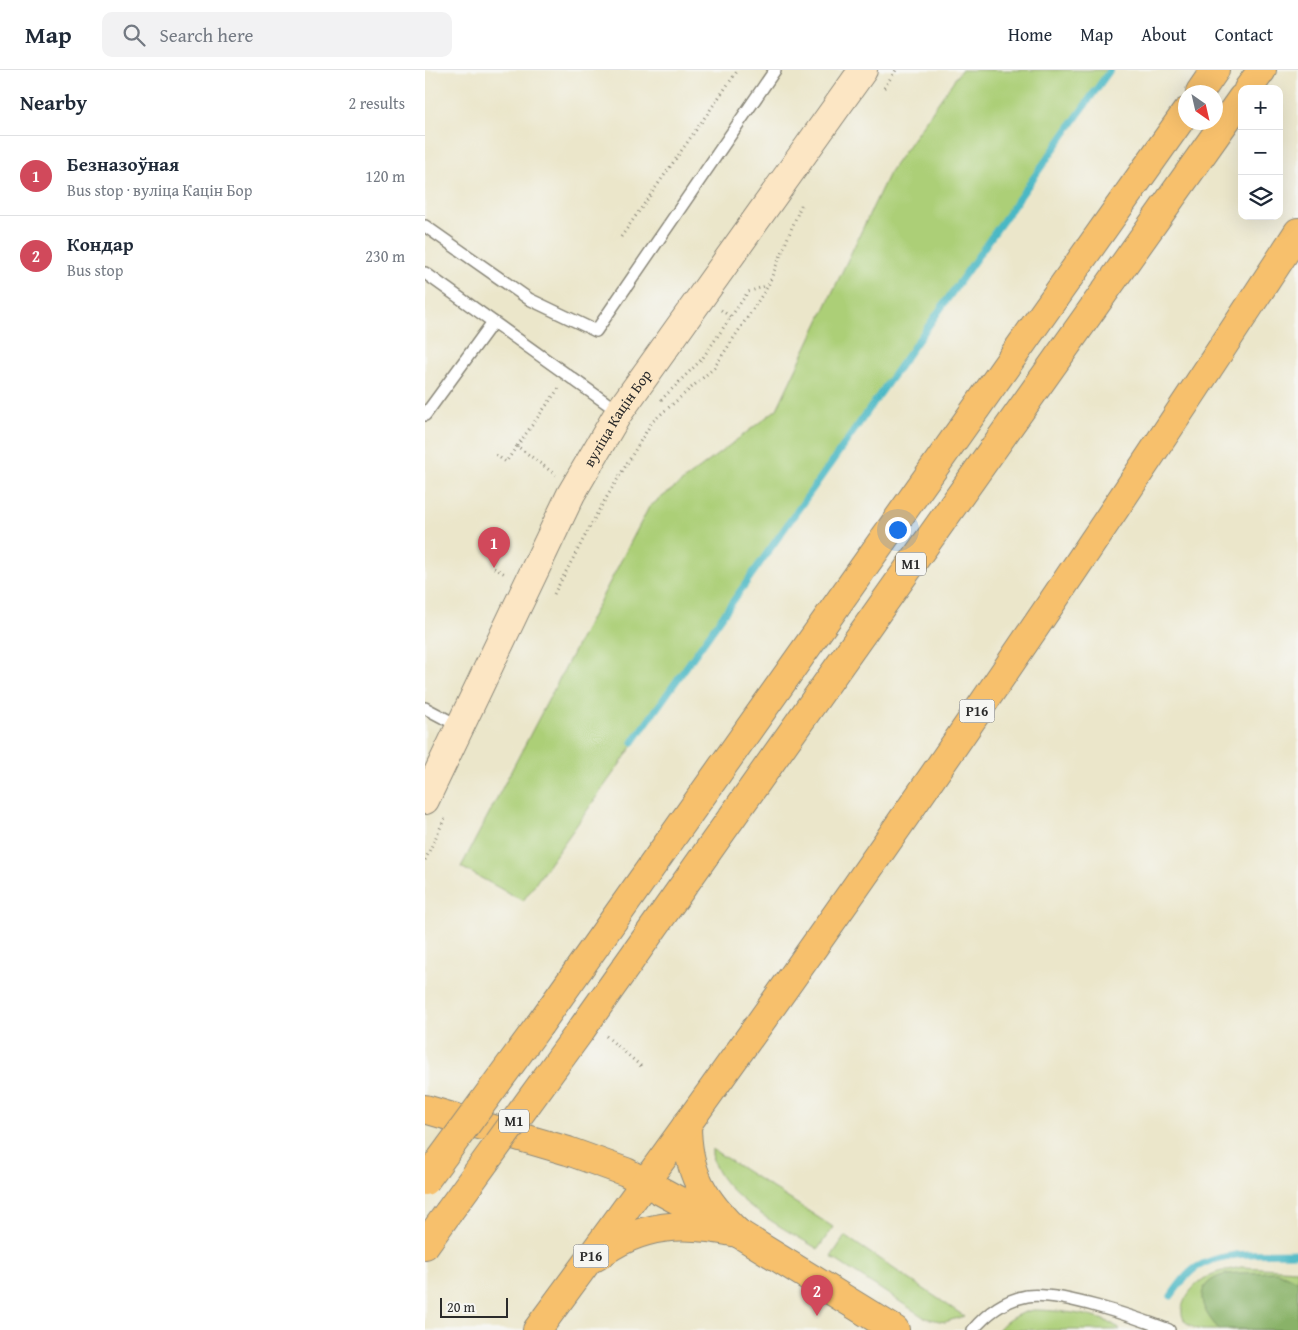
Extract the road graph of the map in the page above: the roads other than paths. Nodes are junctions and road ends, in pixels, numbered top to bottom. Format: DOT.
graph roads {
  1 [pos="775,70"];
  2 [pos="863,70"];
  3 [pos="1215,70"];
  4 [pos="1262,70"];
  5 [pos="1204,85"];
  6 [pos="1251,85"];
  7 [pos="1238,104"];
  8 [pos="1178,122"];
  9 [pos="425,226"];
  10 [pos="1298,232"];
  11 [pos="425,273"];
  12 [pos="493,322"];
  13 [pos="619,412"];
  14 [pos="425,415"];
  15 [pos="425,708"];
  16 [pos="459,726"];
  17 [pos="435,808"];
  18 [pos="425,1109"];
  19 [pos="687,1124"];
  20 [pos="425,1181"];
  21 [pos="646,1182"];
  22 [pos="738,1233"];
  23 [pos="425,1245"];
  24 [pos="583,1268"];
  25 [pos="537,1330"];
  26 [pos="895,1330"];
  27 [pos="973,1330"];
  28 [pos="1169,1330"];
  1 -- 9 [label="lane"];
  2 -- 13 [label="main road, вуліца Кацін Бор"];
  3 -- 5 [label="main road"];
  4 -- 6 [label="main road"];
  7 -- 23 [label="main road, М1, bridge"];
  8 -- 20 [label="main road, М1, bridge"];
  10 -- 19 [label="main road, Р16"];
  11 -- 12 [label="lane"];
  12 -- 13 [label="lane"];
  12 -- 14 [label="lane"];
  13 -- 16 [label="main road, вуліца Кацін Бор"];
  15 -- 16 [label="lane"];
  16 -- 17 [label="main road, вуліца Кацін Бор"];
  18 -- 21 [label="main road, Р16"];
  19 -- 21 [label="main road, Р16"];
  19 -- 22 [label="main road, Р16"];
  21 -- 22 [label="main road, Р16"];
  21 -- 24 [label="main road, Р16"];
  22 -- 24 [label="main road, Р16"];
  22 -- 26 [label="main road, Р16"];
  24 -- 25 [label="main road, Р16"];
  27 -- 28 [label="lane"];
}
